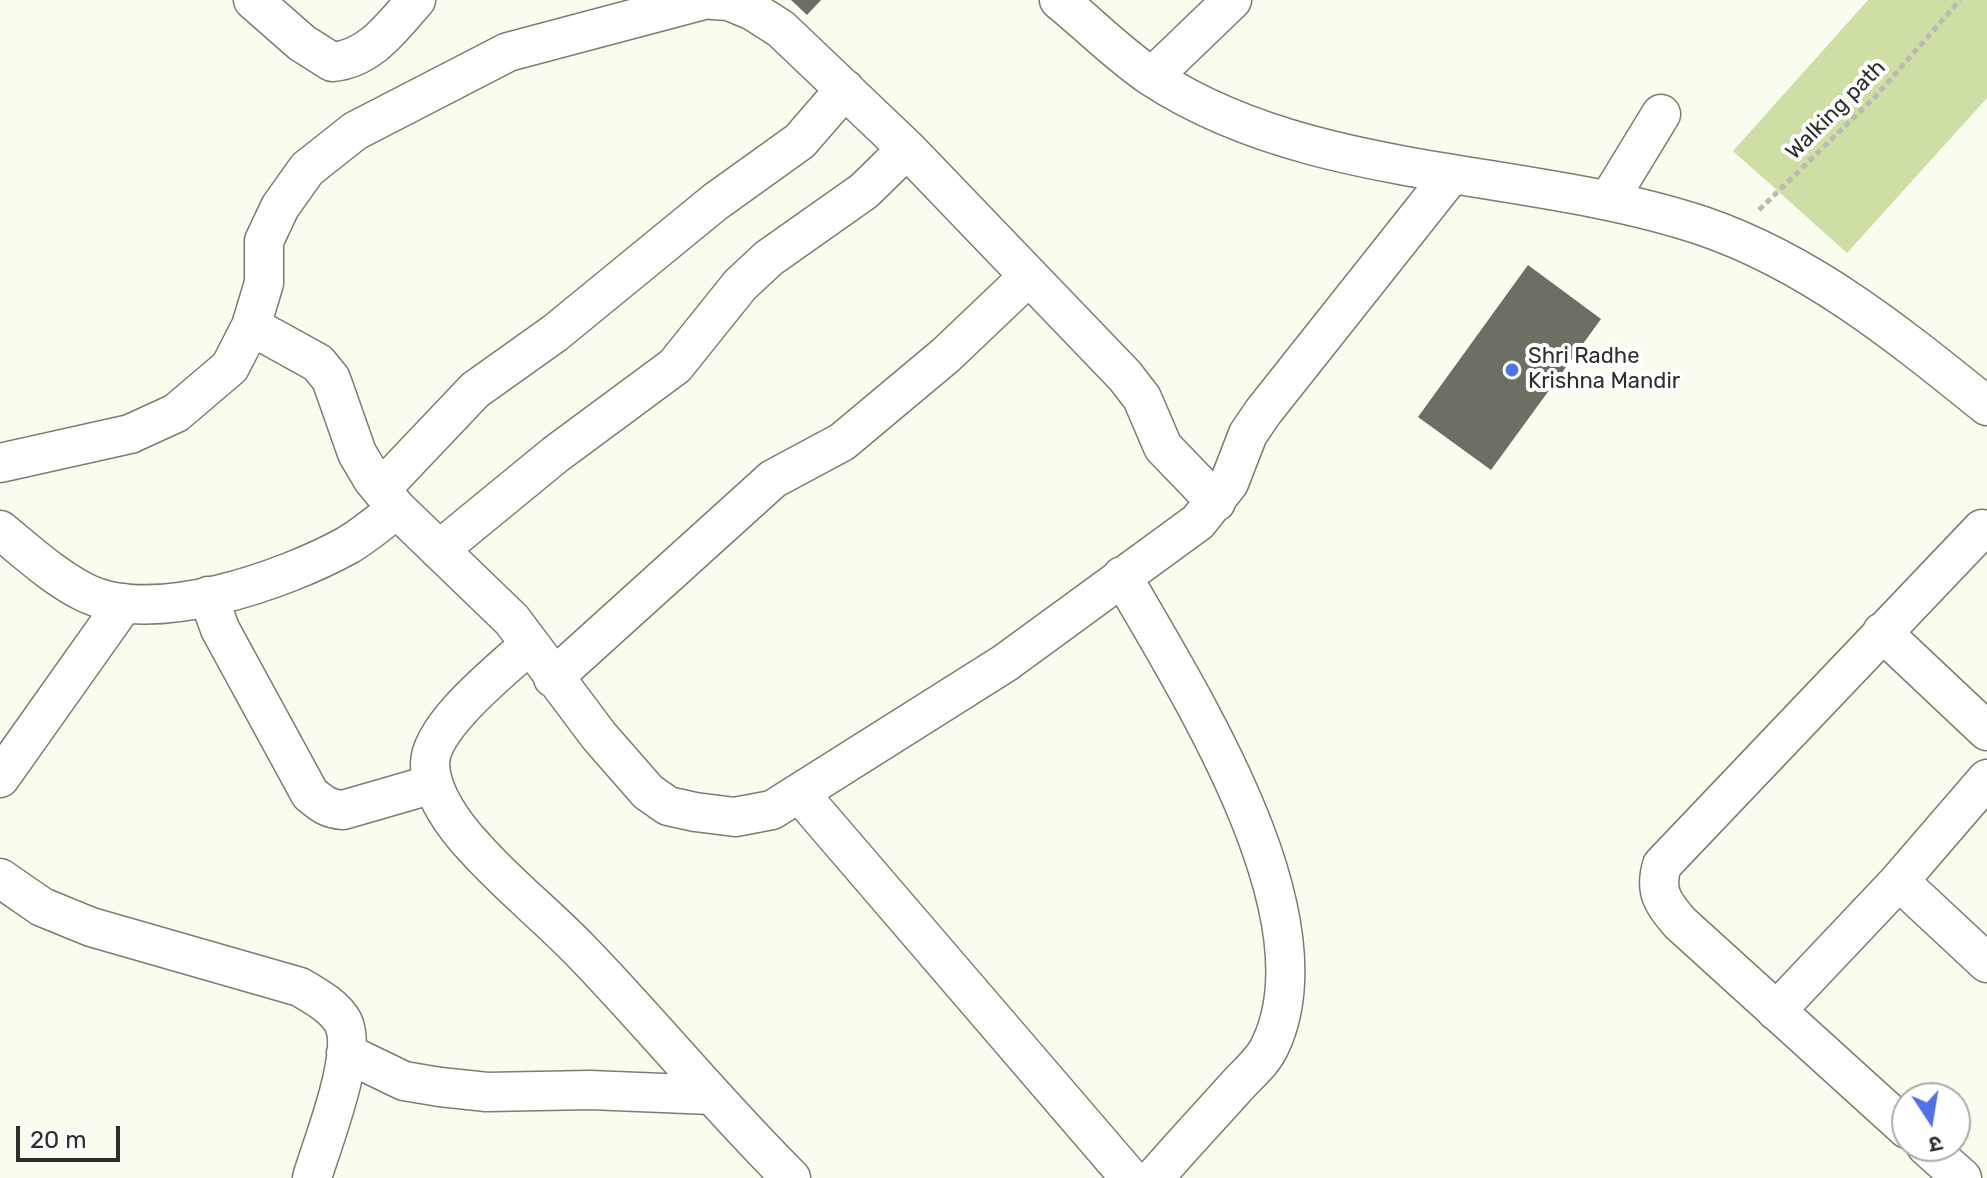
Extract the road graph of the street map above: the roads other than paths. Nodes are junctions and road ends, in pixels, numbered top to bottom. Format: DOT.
graph roads {
  1 [pos="253,0"];
  2 [pos="416,0"];
  3 [pos="704,0"];
  4 [pos="712,0"];
  5 [pos="1059,0"];
  6 [pos="1232,0"];
  7 [pos="1152,77"];
  8 [pos="845,89"];
  9 [pos="1661,114"];
  10 [pos="907,149"];
  11 [pos="1451,175"];
  12 [pos="1608,201"];
  13 [pos="1029,276"];
  14 [pos="251,326"];
  15 [pos="1987,406"];
  16 [pos="0,463"];
  17 [pos="389,499"];
  18 [pos="1216,502"];
  19 [pos="1982,529"];
  20 [pos="0,530"];
  21 [pos="439,550"];
  22 [pos="1122,576"];
  23 [pos="208,596"];
  24 [pos="124,603"];
  25 [pos="1882,632"];
  26 [pos="530,644"];
  27 [pos="553,678"];
  28 [pos="1987,731"];
  29 [pos="0,778"];
  30 [pos="1987,779"];
  31 [pos="433,784"];
  32 [pos="800,794"];
  33 [pos="0,878"];
  34 [pos="1899,881"];
  35 [pos="1987,963"];
  36 [pos="1776,1011"];
  37 [pos="346,1053"];
  38 [pos="711,1095"];
  39 [pos="1891,1115"];
  40 [pos="1944,1162"];
  41 [pos="312,1178"];
  42 [pos="791,1178"];
  43 [pos="1130,1178"];
  44 [pos="1154,1178"];
  45 [pos="1962,1178"];
  1 -- 2 [label="street"];
  3 -- 14 [label="street"];
  4 -- 8 [label="street"];
  5 -- 7 [label="street"];
  6 -- 7 [label="street"];
  7 -- 11 [label="street"];
  8 -- 10 [label="street"];
  8 -- 17 [label="street"];
  9 -- 12 [label="street"];
  10 -- 13 [label="street"];
  10 -- 21 [label="street"];
  11 -- 12 [label="street"];
  11 -- 18 [label="street"];
  12 -- 15 [label="street"];
  13 -- 18 [label="street"];
  13 -- 27 [label="street"];
  14 -- 16 [label="street"];
  14 -- 17 [label="street"];
  17 -- 21 [label="street"];
  17 -- 23 [label="street"];
  18 -- 22 [label="street"];
  19 -- 25 [label="street"];
  20 -- 24 [label="street"];
  21 -- 26 [label="street"];
  22 -- 32 [label="street"];
  22 -- 44 [label="street"];
  23 -- 24 [label="street"];
  23 -- 31 [label="street"];
  24 -- 29 [label="street"];
  25 -- 28 [label="street"];
  25 -- 36 [label="street"];
  26 -- 27 [label="street"];
  26 -- 31 [label="street"];
  27 -- 32 [label="street"];
  30 -- 34 [label="street"];
  31 -- 38 [label="street"];
  32 -- 43 [label="street"];
  33 -- 37 [label="street"];
  34 -- 35 [label="street"];
  34 -- 36 [label="street"];
  36 -- 39 [label="street"];
  37 -- 38 [label="street"];
  37 -- 41 [label="street"];
  38 -- 42 [label="street"];
  40 -- 45 [label="street"];
}
